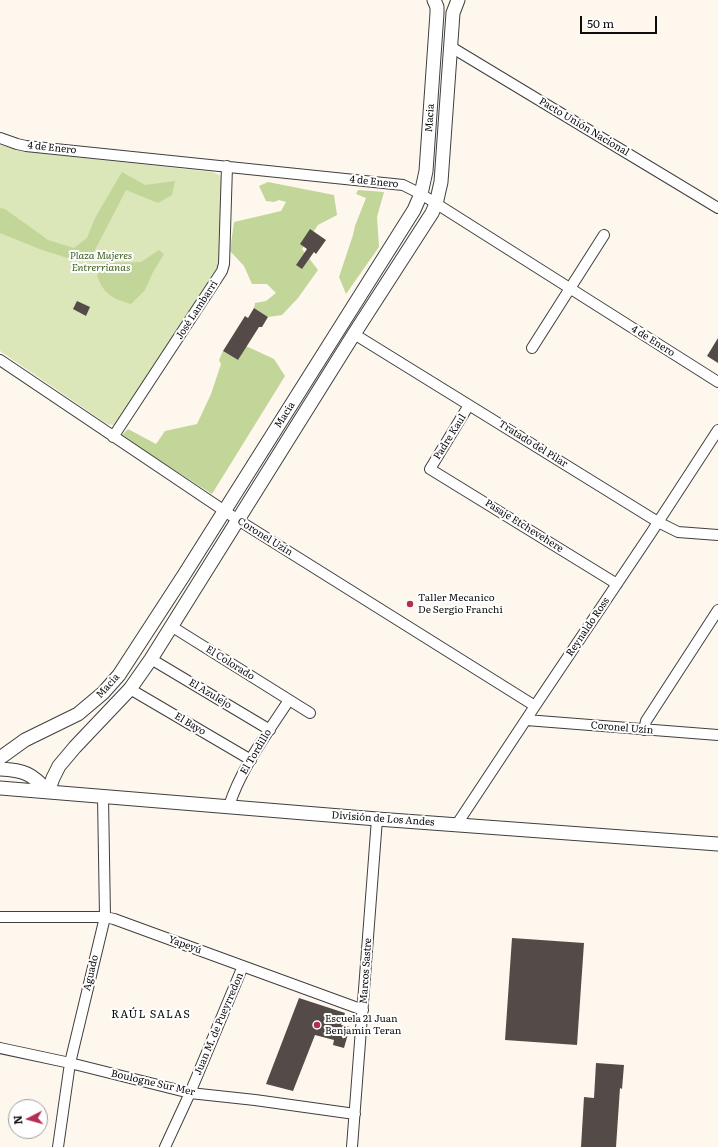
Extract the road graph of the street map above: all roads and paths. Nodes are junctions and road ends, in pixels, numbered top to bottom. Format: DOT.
graph roads {
  1 [pos="435,0"];
  2 [pos="457,0"];
  3 [pos="450,47"];
  4 [pos="0,138"];
  5 [pos="227,166"];
  6 [pos="421,194"];
  7 [pos="436,204"];
  8 [pos="718,208"];
  9 [pos="604,235"];
  10 [pos="569,288"];
  11 [pos="354,334"];
  12 [pos="532,348"];
  13 [pos="0,360"];
  14 [pos="718,382"];
  15 [pos="469,405"];
  16 [pos="718,430"];
  17 [pos="113,437"];
  18 [pos="430,469"];
  19 [pos="224,511"];
  20 [pos="238,520"];
  21 [pos="658,522"];
  22 [pos="718,535"];
  23 [pos="617,584"];
  24 [pos="718,610"];
  25 [pos="171,626"];
  26 [pos="151,659"];
  27 [pos="130,689"];
  28 [pos="289,700"];
  29 [pos="535,706"];
  30 [pos="310,713"];
  31 [pos="526,720"];
  32 [pos="270,730"];
  33 [pos="644,730"];
  34 [pos="718,735"];
  35 [pos="0,758"];
  36 [pos="250,760"];
  37 [pos="0,769"];
  38 [pos="0,788"];
  39 [pos="48,792"];
  40 [pos="103,797"];
  41 [pos="229,806"];
  42 [pos="377,819"];
  43 [pos="457,824"];
  44 [pos="718,844"];
  45 [pos="0,917"];
  46 [pos="104,917"];
  47 [pos="243,966"];
  48 [pos="363,1010"];
  49 [pos="0,1048"];
  50 [pos="70,1063"];
  51 [pos="190,1093"];
  52 [pos="355,1114"];
  53 [pos="58,1147"];
  54 [pos="165,1147"];
  55 [pos="352,1147"];
  1 -- 2 [label="street"];
  1 -- 6 [label="street, Macia"];
  2 -- 3 [label="street, Macia"];
  3 -- 7 [label="street, Macia"];
  3 -- 8 [label="street, Pacto Unión Nacional"];
  4 -- 5 [label="street, 4 de Enero"];
  5 -- 6 [label="street, 4 de Enero"];
  5 -- 17 [label="street, José Lambarri"];
  6 -- 7 [label="street, 4 de Enero"];
  6 -- 19 [label="street, Macia"];
  7 -- 10 [label="street, 4 de Enero"];
  7 -- 11 [label="street, Macia"];
  9 -- 10 [label="street"];
  10 -- 12 [label="street"];
  10 -- 14 [label="street, 4 de Enero"];
  11 -- 15 [label="street, Tratado del Pilar"];
  11 -- 20 [label="street, Macia"];
  13 -- 17 [label="street, Coronel Uzín"];
  15 -- 18 [label="street, Padre Kaul"];
  15 -- 21 [label="street, Tratado del Pilar"];
  16 -- 21 [label="street, Reynaldo Ross"];
  17 -- 19 [label="street, Coronel Uzín"];
  18 -- 23 [label="street, Pasaje Etchevehere"];
  19 -- 20 [label="street, Coronel Uzín"];
  19 -- 35 [label="street, Macia"];
  20 -- 25 [label="street, Macia"];
  20 -- 29 [label="street, Coronel Uzín"];
  21 -- 22 [label="street, Tratado del Pilar"];
  21 -- 23 [label="street, Reynaldo Ross"];
  23 -- 29 [label="street, Reynaldo Ross"];
  24 -- 33 [label="street"];
  25 -- 26 [label="street, Macia"];
  25 -- 28 [label="street, El Colorado"];
  26 -- 27 [label="street, Macia"];
  26 -- 32 [label="street, El Azulejo"];
  27 -- 36 [label="street, El Bayo"];
  27 -- 39 [label="street, Macia"];
  28 -- 30 [label="street, El Colorado"];
  28 -- 32 [label="street, El Tordillo"];
  29 -- 31 [label="street, Reynaldo Ross"];
  31 -- 33 [label="street, Coronel Uzín"];
  31 -- 43 [label="street, Reynaldo Ross"];
  32 -- 36 [label="street, El Tordillo"];
  33 -- 34 [label="street, Coronel Uzín"];
  36 -- 41 [label="street, El Tordillo"];
  37 -- 39 [label="street"];
  38 -- 39 [label="street, División de Los Andes"];
  39 -- 40 [label="street, División de Los Andes"];
  40 -- 41 [label="street, División de Los Andes"];
  40 -- 46 [label="street, Aguado"];
  41 -- 42 [label="street, División de Los Andes"];
  42 -- 43 [label="street, División de Los Andes"];
  42 -- 48 [label="street, Marcos Sastre"];
  43 -- 44 [label="street, División de Los Andes"];
  45 -- 46 [label="street, Yapeyú"];
  46 -- 47 [label="street, Yapeyú"];
  46 -- 50 [label="street, Aguado"];
  47 -- 48 [label="street, Yapeyú"];
  47 -- 51 [label="street, Juan M. de Pueyrredon"];
  48 -- 52 [label="street, Marcos Sastre"];
  49 -- 50 [label="street, Boulogne Sur Mer"];
  50 -- 51 [label="street, Boulogne Sur Mer"];
  50 -- 53 [label="street, Aguado"];
  51 -- 52 [label="street, Boulogne Sur Mer"];
  51 -- 54 [label="street, Juan M. de Pueyrredon"];
  52 -- 55 [label="street, Marcos Sastre"];
}
